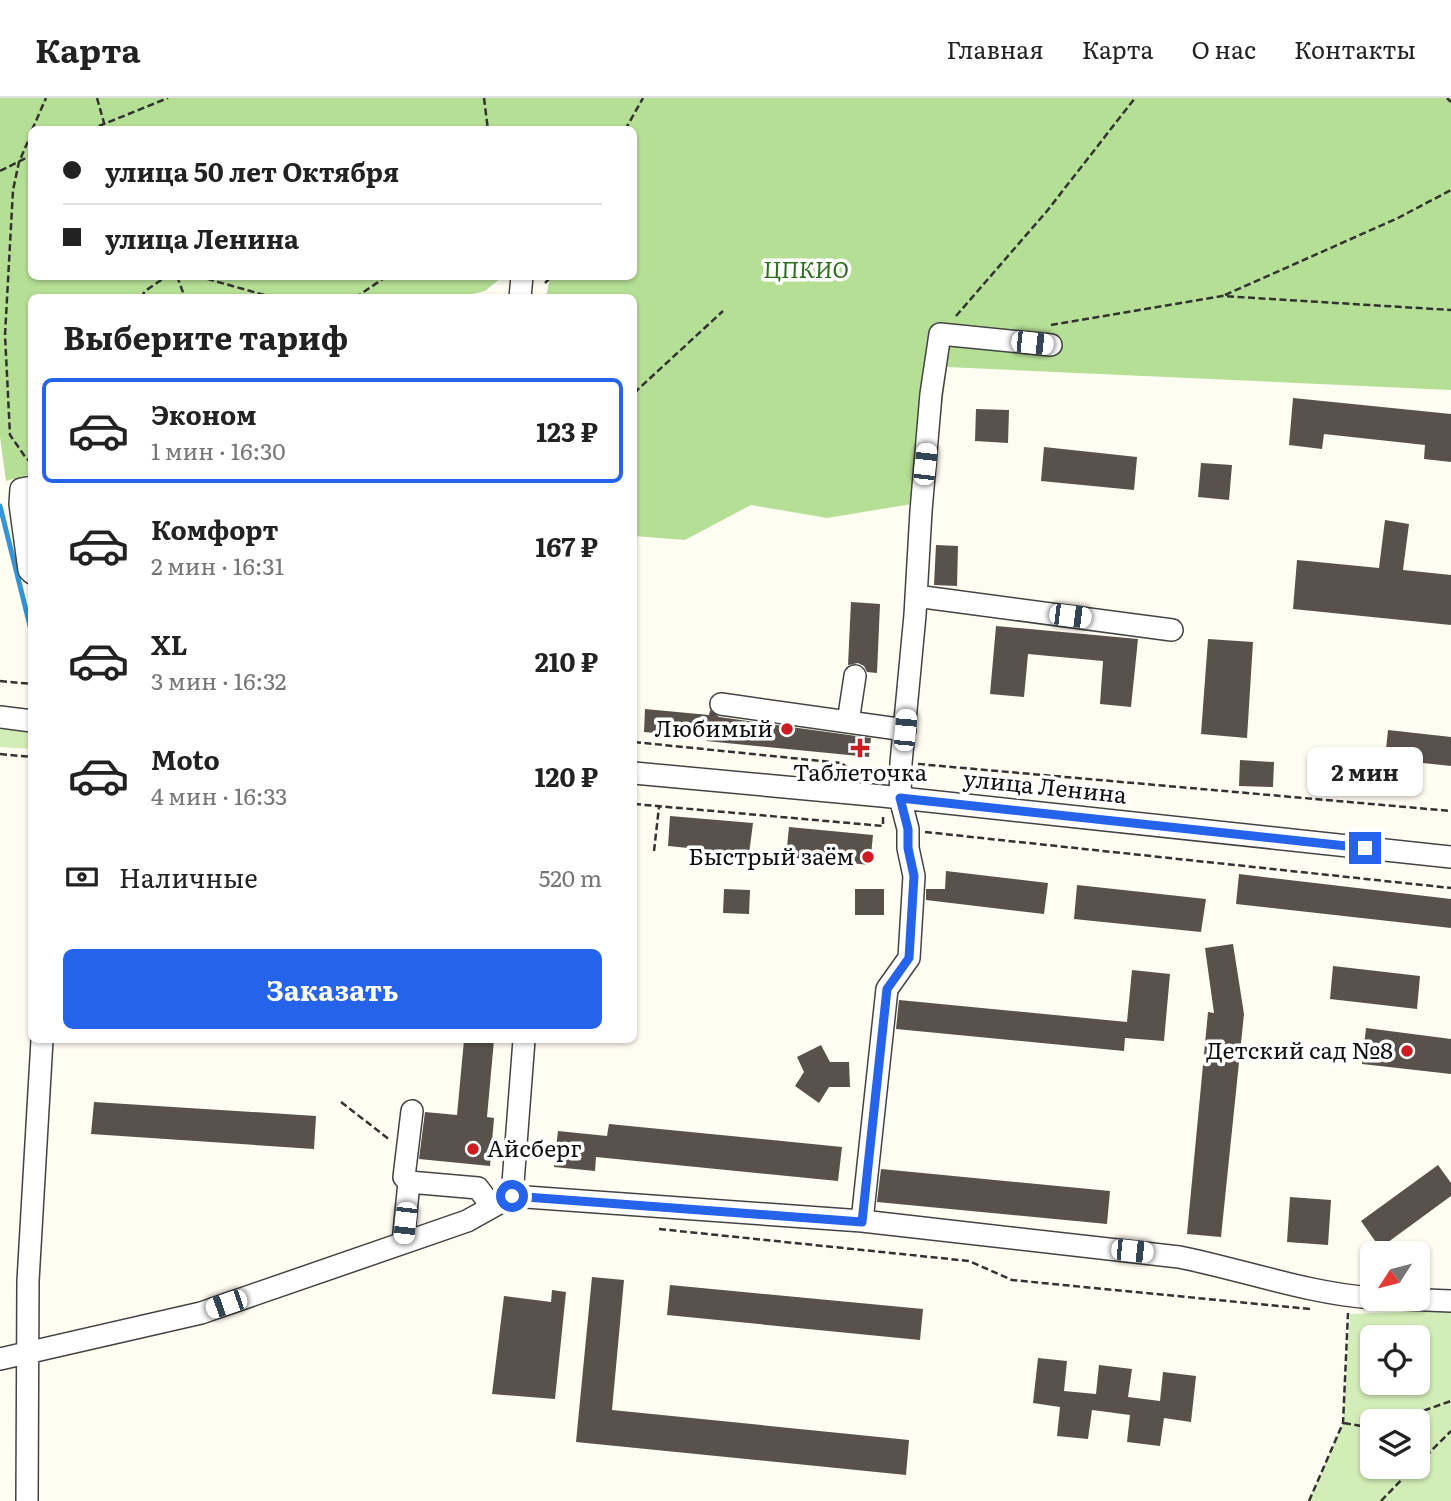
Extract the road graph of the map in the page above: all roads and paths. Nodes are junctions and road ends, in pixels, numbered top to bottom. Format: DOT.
graph roads {
  1 [pos="46,98"];
  2 [pos="97,98"];
  3 [pos="168,98"];
  4 [pos="484,98"];
  5 [pos="643,98"];
  6 [pos="1135,98"];
  7 [pos="1447,98"];
  8 [pos="1451,102"];
  9 [pos="105,123"];
  10 [pos="34,126"];
  11 [pos="98,126"];
  12 [pos="105,126"];
  13 [pos="488,126"];
  14 [pos="627,126"];
  15 [pos="28,141"];
  16 [pos="28,157"];
  17 [pos="19,162"];
  18 [pos="0,171"];
  19 [pos="1451,190"];
  20 [pos="161,280"];
  21 [pos="211,280"];
  22 [pos="381,280"];
  23 [pos="548,280"];
  24 [pos="545,283"];
  25 [pos="143,294"];
  26 [pos="261,294"];
  27 [pos="361,294"];
  28 [pos="1222,296"];
  29 [pos="1451,310"];
  30 [pos="723,311"];
  31 [pos="940,334"];
  32 [pos="1049,335"];
  33 [pos="637,390"];
  34 [pos="28,460"];
  35 [pos="26,488"];
  36 [pos="0,499"];
  37 [pos="28,563"];
  38 [pos="916,596"];
  39 [pos="1172,629"];
  40 [pos="855,676"];
  41 [pos="0,681"];
  42 [pos="28,684"];
  43 [pos="721,704"];
  44 [pos="0,717"];
  45 [pos="28,720"];
  46 [pos="848,722"];
  47 [pos="905,730"];
  48 [pos="637,742"];
  49 [pos="0,754"];
  50 [pos="28,757"];
  51 [pos="901,763"];
  52 [pos="637,773"];
  53 [pos="883,774"];
  54 [pos="891,797"];
  55 [pos="637,804"];
  56 [pos="659,807"];
  57 [pos="1451,811"];
  58 [pos="908,829"];
  59 [pos="654,850"];
  60 [pos="1451,857"];
  61 [pos="1451,888"];
  62 [pos="42,1043"];
  63 [pos="524,1043"];
  64 [pos="341,1102"];
  65 [pos="412,1111"];
  66 [pos="406,1152"];
  67 [pos="409,1182"];
  68 [pos="512,1196"];
  69 [pos="492,1207"];
  70 [pos="862,1222"];
  71 [pos="659,1229"];
  72 [pos="402,1243"];
  73 [pos="1360,1296"];
  74 [pos="1430,1300"];
  75 [pos="1451,1301"];
  76 [pos="1312,1309"];
  77 [pos="1337,1312"];
  78 [pos="28,1351"];
  79 [pos="0,1359"];
  80 [pos="1451,1401"];
  81 [pos="1428,1409"];
  82 [pos="1343,1423"];
  83 [pos="1360,1426"];
  84 [pos="1451,1431"];
  85 [pos="1430,1451"];
  86 [pos="1402,1479"];
  87 [pos="27,1501"];
  88 [pos="1309,1501"];
  89 [pos="1381,1501"];
  1 -- 10 [label="path"];
  2 -- 9 [label="path"];
  3 -- 9 [label="path"];
  4 -- 13 [label="path"];
  5 -- 14 [label="path"];
  6 -- 31 [label="path"];
  7 -- 8 [label="path"];
  9 -- 11 [label="path"];
  9 -- 12 [label="path"];
  15 -- 17 [label="path"];
  16 -- 17 [label="path"];
  17 -- 18 [label="path"];
  17 -- 34 [label="path"];
  19 -- 28 [label="path"];
  20 -- 25 [label="path"];
  21 -- 26 [label="path"];
  22 -- 27 [label="path"];
  23 -- 24 [label="path"];
  28 -- 29 [label="path"];
  28 -- 32 [label="path"];
  30 -- 33 [label="path"];
  31 -- 32 [label="street"];
  31 -- 38 [label="street"];
  35 -- 36 [label="street"];
  35 -- 37 [label="street"];
  38 -- 39 [label="street"];
  38 -- 47 [label="street"];
  40 -- 46 [label="street"];
  41 -- 42 [label="path"];
  43 -- 46 [label="street"];
  44 -- 45 [label="street"];
  46 -- 47 [label="street"];
  47 -- 51 [label="street"];
  48 -- 53 [label="path"];
  49 -- 50 [label="path"];
  51 -- 53 [label="path"];
  51 -- 54 [label="street"];
  51 -- 57 [label="path"];
  52 -- 54 [label="street, улица Ленина"];
  53 -- 54 [label="path"];
  54 -- 56 [label="path"];
  54 -- 58 [label="street"];
  54 -- 60 [label="street, улица Ленина"];
  55 -- 56 [label="path"];
  56 -- 59 [label="path"];
  58 -- 61 [label="path"];
  58 -- 70 [label="street"];
  62 -- 78 [label="street"];
  63 -- 68 [label="street"];
  64 -- 66 [label="path"];
  65 -- 66 [label="street"];
  66 -- 67 [label="street"];
  67 -- 69 [label="street"];
  67 -- 72 [label="street"];
  68 -- 69 [label="street"];
  68 -- 70 [label="street"];
  69 -- 72 [label="street"];
  70 -- 73 [label="street"];
  71 -- 76 [label="path"];
  72 -- 78 [label="street"];
  74 -- 75 [label="street"];
  77 -- 82 [label="path"];
  78 -- 79 [label="street"];
  78 -- 87 [label="street"];
  80 -- 81 [label="path"];
  82 -- 83 [label="path"];
  82 -- 88 [label="path"];
  84 -- 85 [label="path"];
  86 -- 89 [label="path"];
}
